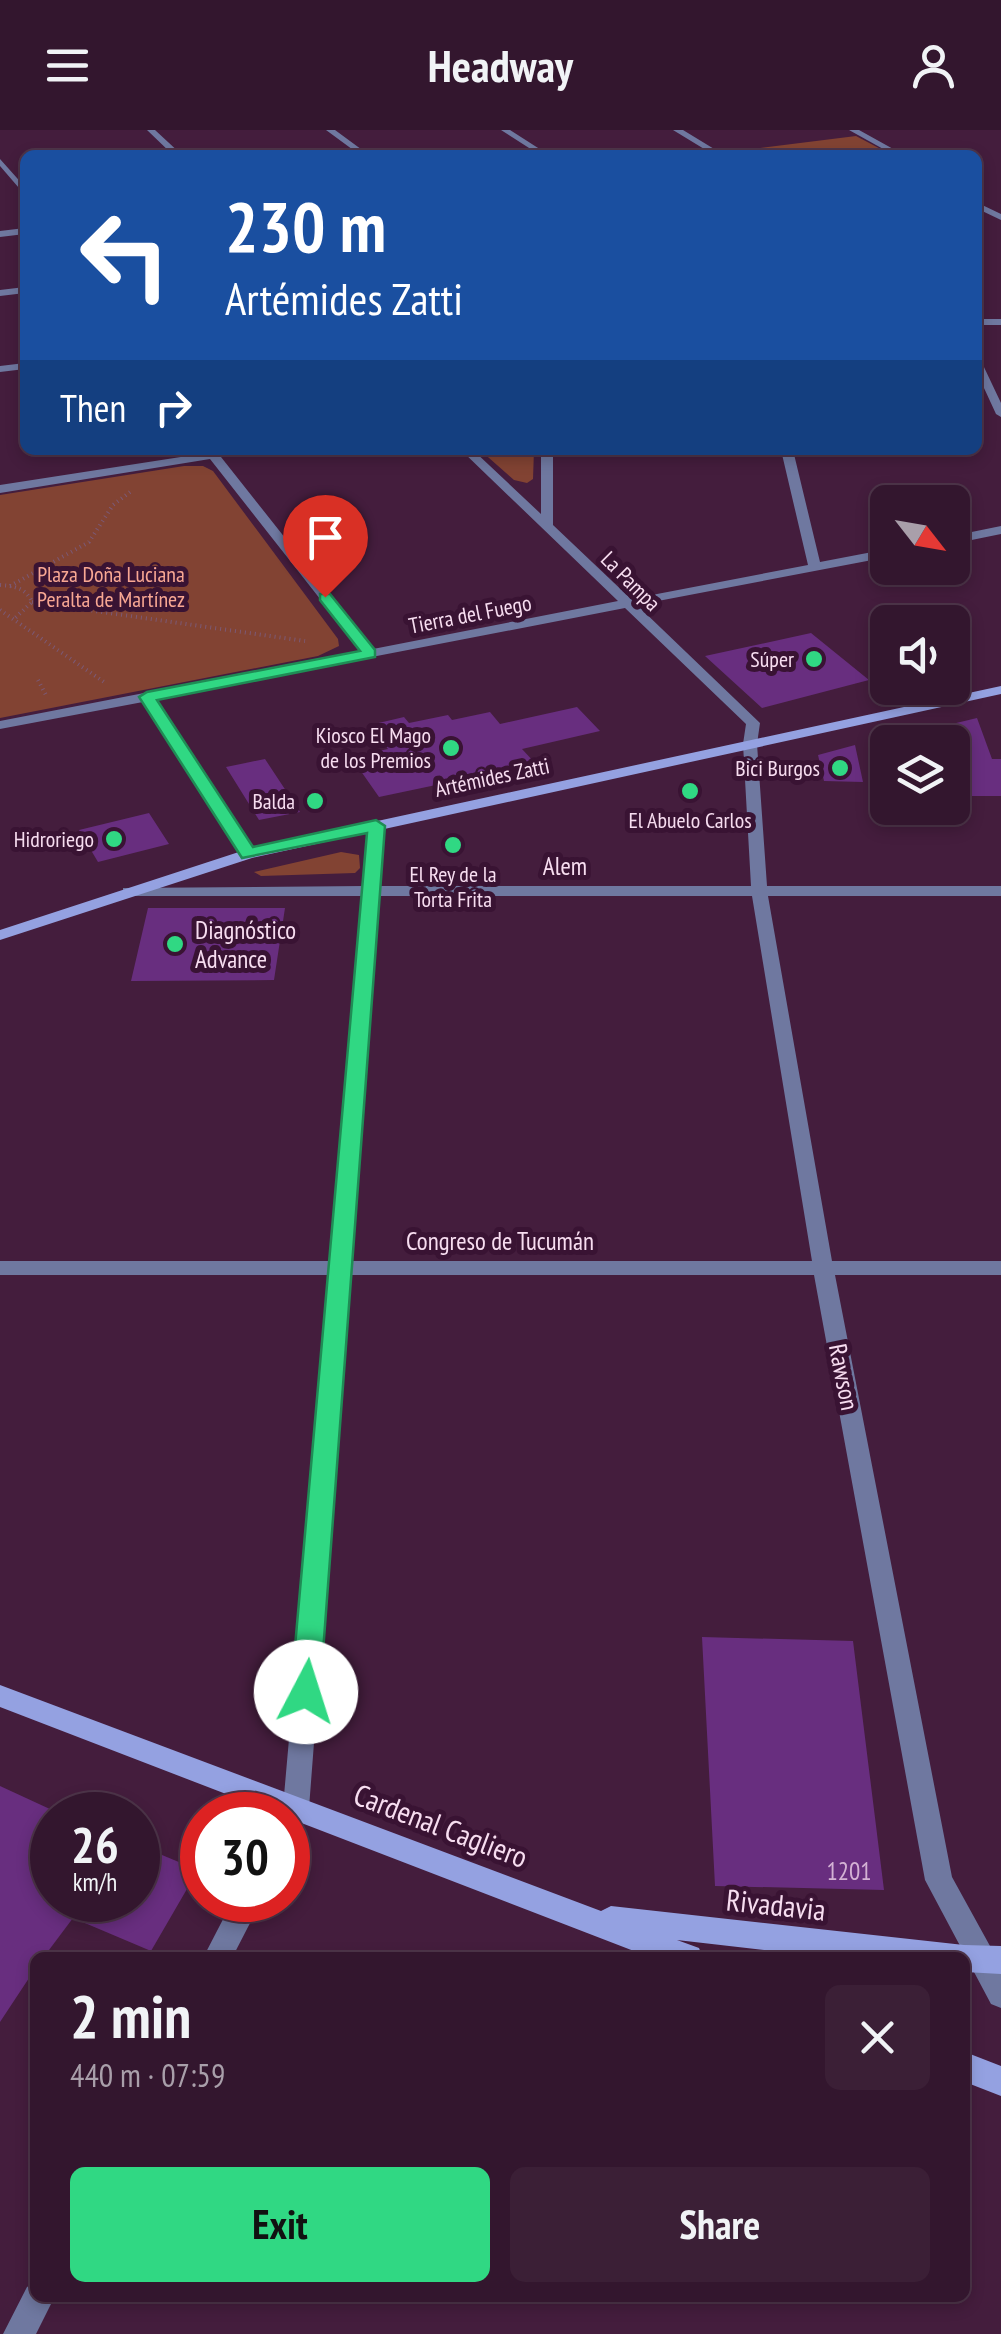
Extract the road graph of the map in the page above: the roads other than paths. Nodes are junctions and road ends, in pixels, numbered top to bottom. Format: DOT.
graph roads {
  1 [pos="150,130"];
  2 [pos="330,130"];
  3 [pos="505,130"];
  4 [pos="676,130"];
  5 [pos="853,130"];
  6 [pos="172,150"];
  7 [pos="358,150"];
  8 [pos="537,150"];
  9 [pos="711,150"];
  10 [pos="891,150"];
  11 [pos="0,162"];
  12 [pos="20,186"];
  13 [pos="982,374"];
  14 [pos="1001,414"];
  15 [pos="213,455"];
  16 [pos="473,455"];
  17 [pos="547,455"];
  18 [pos="788,455"];
  19 [pos="0,489"];
  20 [pos="546,524"];
  21 [pos="1001,530"];
  22 [pos="970,536"];
  23 [pos="870,556"];
  24 [pos="815,567"];
  25 [pos="626,605"];
  26 [pos="370,654"];
  27 [pos="1001,690"];
  28 [pos="147,697"];
  29 [pos="0,725"];
  30 [pos="750,744"];
  31 [pos="376,826"];
  32 [pos="248,854"];
  33 [pos="128,891"];
  34 [pos="372,891"];
  35 [pos="759,891"];
  36 [pos="1001,891"];
  37 [pos="0,935"];
  38 [pos="0,1268"];
  39 [pos="340,1268"];
  40 [pos="824,1268"];
  41 [pos="1001,1268"];
  42 [pos="0,1696"];
  43 [pos="234,1792"];
  44 [pos="294,1792"];
  45 [pos="310,1822"];
  46 [pos="584,1916"];
  47 [pos="236,1922"];
  48 [pos="220,1952"];
  49 [pos="673,1952"];
  50 [pos="914,1952"];
  51 [pos="978,1959"];
  52 [pos="1001,1994"];
  53 [pos="970,2069"];
  54 [pos="1001,2081"];
  55 [pos="36,2302"];
  56 [pos="19,2334"];
  1 -- 6 [label="street"];
  2 -- 7 [label="street"];
  3 -- 8 [label="street"];
  4 -- 9 [label="street"];
  5 -- 10 [label="street"];
  11 -- 12 [label="street"];
  13 -- 14 [label="street"];
  15 -- 19 [label="street"];
  15 -- 26 [label="street"];
  16 -- 20 [label="street, La Pampa"];
  17 -- 20 [label="street"];
  18 -- 24 [label="street"];
  20 -- 25 [label="street, La Pampa"];
  21 -- 22 [label="street"];
  23 -- 24 [label="street, Tierra del Fuego"];
  24 -- 25 [label="street, Tierra del Fuego"];
  25 -- 26 [label="street, Tierra del Fuego"];
  25 -- 30 [label="street, La Pampa"];
  26 -- 28 [label="street, Tierra del Fuego"];
  27 -- 30 [label="main road, Artémides Zatti"];
  28 -- 29 [label="street, Tierra del Fuego"];
  28 -- 32 [label="street"];
  30 -- 31 [label="main road, Artémides Zatti"];
  30 -- 35 [label="street, Rawson"];
  31 -- 32 [label="main road, Artémides Zatti"];
  31 -- 34 [label="street"];
  32 -- 33 [label="main road, Artémides Zatti"];
  33 -- 34 [label="street, Alem"];
  33 -- 37 [label="main road, Artémides Zatti"];
  34 -- 35 [label="street, Alem"];
  34 -- 39 [label="street"];
  35 -- 36 [label="street, Alem"];
  35 -- 40 [label="street, Rawson"];
  38 -- 39 [label="street, Congreso de Tucumán"];
  39 -- 40 [label="street, Congreso de Tucumán"];
  39 -- 44 [label="street"];
  40 -- 41 [label="street, Congreso de Tucumán"];
  40 -- 51 [label="street, Rawson"];
  42 -- 43 [label="main road, Cardenal Cagliero"];
  45 -- 46 [label="main road, Cardenal Cagliero"];
  46 -- 49 [label="main road, Cardenal Cagliero"];
  46 -- 50 [label="main road, Rivadavia"];
  47 -- 48 [label="street"];
  51 -- 52 [label="street, Rawson"];
  53 -- 54 [label="main road"];
  55 -- 56 [label="street"];
}
